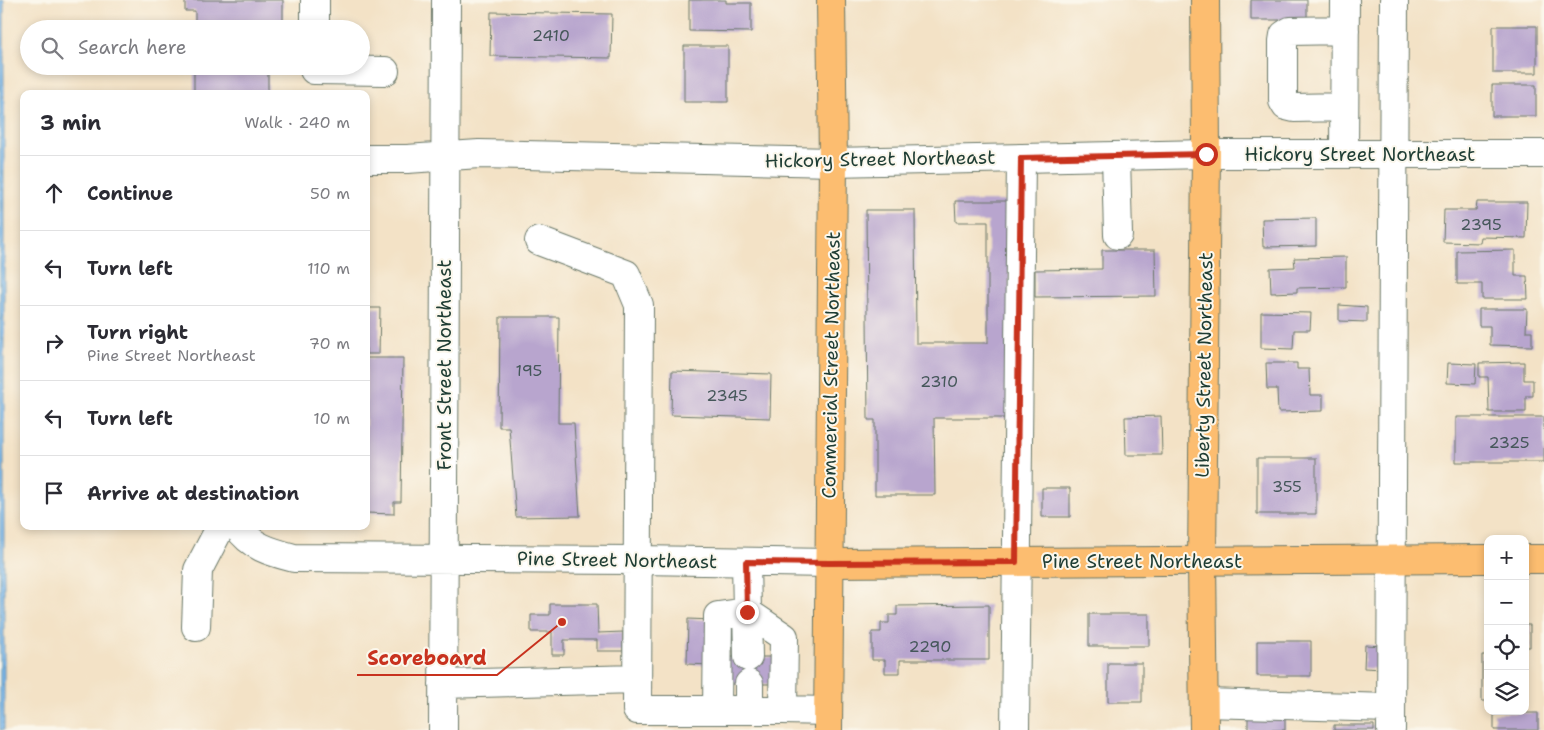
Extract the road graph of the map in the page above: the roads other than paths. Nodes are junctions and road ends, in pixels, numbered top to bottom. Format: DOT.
graph roads {
  1 [pos="315,0"];
  2 [pos="446,0"];
  3 [pos="831,0"];
  4 [pos="1205,0"];
  5 [pos="1345,0"];
  6 [pos="1394,0"];
  7 [pos="315,20"];
  8 [pos="1344,30"];
  9 [pos="385,70"];
  10 [pos="370,71"];
  11 [pos="334,75"];
  12 [pos="314,77"];
  13 [pos="1344,107"];
  14 [pos="1206,154"];
  15 [pos="1344,154"];
  16 [pos="1394,154"];
  17 [pos="1544,154"];
  18 [pos="445,156"];
  19 [pos="1116,156"];
  20 [pos="1021,158"];
  21 [pos="370,159"];
  22 [pos="833,162"];
  23 [pos="1118,235"];
  24 [pos="539,241"];
  25 [pos="219,530"];
  26 [pos="240,530"];
  27 [pos="443,559"];
  28 [pos="1484,559"];
  29 [pos="1529,559"];
  30 [pos="1544,559"];
  31 [pos="637,560"];
  32 [pos="1391,560"];
  33 [pos="1202,561"];
  34 [pos="746,562"];
  35 [pos="1016,562"];
  36 [pos="829,563"];
  37 [pos="747,612"];
  38 [pos="196,627"];
  39 [pos="637,679"];
  40 [pos="443,684"];
  41 [pos="1204,703"];
  42 [pos="717,710"];
  43 [pos="749,710"];
  44 [pos="784,710"];
  45 [pos="1391,719"];
  46 [pos="637,720"];
  47 [pos="828,720"];
  48 [pos="443,730"];
  49 [pos="1015,730"];
  50 [pos="1204,730"];
  1 -- 7 [label="street"];
  2 -- 18 [label="street, Front Street Northeast"];
  3 -- 22 [label="main road, Commercial Street Northeast"];
  4 -- 14 [label="main road, Liberty Street Northeast"];
  5 -- 8 [label="street"];
  6 -- 16 [label="street"];
  8 -- 13 [label="street"];
  8 -- 13 [label="street"];
  9 -- 10 [label="street"];
  11 -- 12 [label="street"];
  13 -- 15 [label="street"];
  14 -- 15 [label="street, Hickory Street Northeast"];
  14 -- 19 [label="street, Hickory Street Northeast"];
  14 -- 33 [label="main road, Liberty Street Northeast"];
  15 -- 16 [label="street, Hickory Street Northeast"];
  16 -- 17 [label="street, Hickory Street Northeast"];
  16 -- 32 [label="street"];
  18 -- 21 [label="street, Hickory Street Northeast"];
  18 -- 22 [label="street, Hickory Street Northeast"];
  18 -- 27 [label="street, Front Street Northeast"];
  19 -- 20 [label="street, Hickory Street Northeast"];
  19 -- 23 [label="street"];
  20 -- 22 [label="street, Hickory Street Northeast"];
  20 -- 35 [label="street"];
  22 -- 36 [label="main road, Commercial Street Northeast"];
  24 -- 31 [label="street"];
  25 -- 38 [label="street"];
  26 -- 27 [label="street, Pine Street Northeast"];
  27 -- 31 [label="street, Pine Street Northeast"];
  27 -- 40 [label="street, Front Street Northeast"];
  28 -- 32 [label="main road, Pine Street Northeast"];
  29 -- 30 [label="main road"];
  31 -- 34 [label="street, Pine Street Northeast"];
  31 -- 39 [label="street"];
  32 -- 33 [label="main road, Pine Street Northeast"];
  32 -- 45 [label="street"];
  33 -- 35 [label="main road, Pine Street Northeast"];
  33 -- 41 [label="main road, Liberty Street Northeast"];
  34 -- 36 [label="street, Pine Street Northeast"];
  34 -- 37 [label="street"];
  35 -- 36 [label="main road, Pine Street Northeast"];
  35 -- 49 [label="street"];
  36 -- 47 [label="main road, Commercial Street Northeast"];
  37 -- 42 [label="street"];
  37 -- 43 [label="street"];
  37 -- 44 [label="street"];
  39 -- 40 [label="street"];
  39 -- 46 [label="street"];
  40 -- 48 [label="street, Front Street Northeast"];
  41 -- 45 [label="street"];
  41 -- 50 [label="main road, Liberty Street Northeast"];
  42 -- 43 [label="street"];
  42 -- 46 [label="street"];
  43 -- 44 [label="street"];
  44 -- 47 [label="street"];
}
